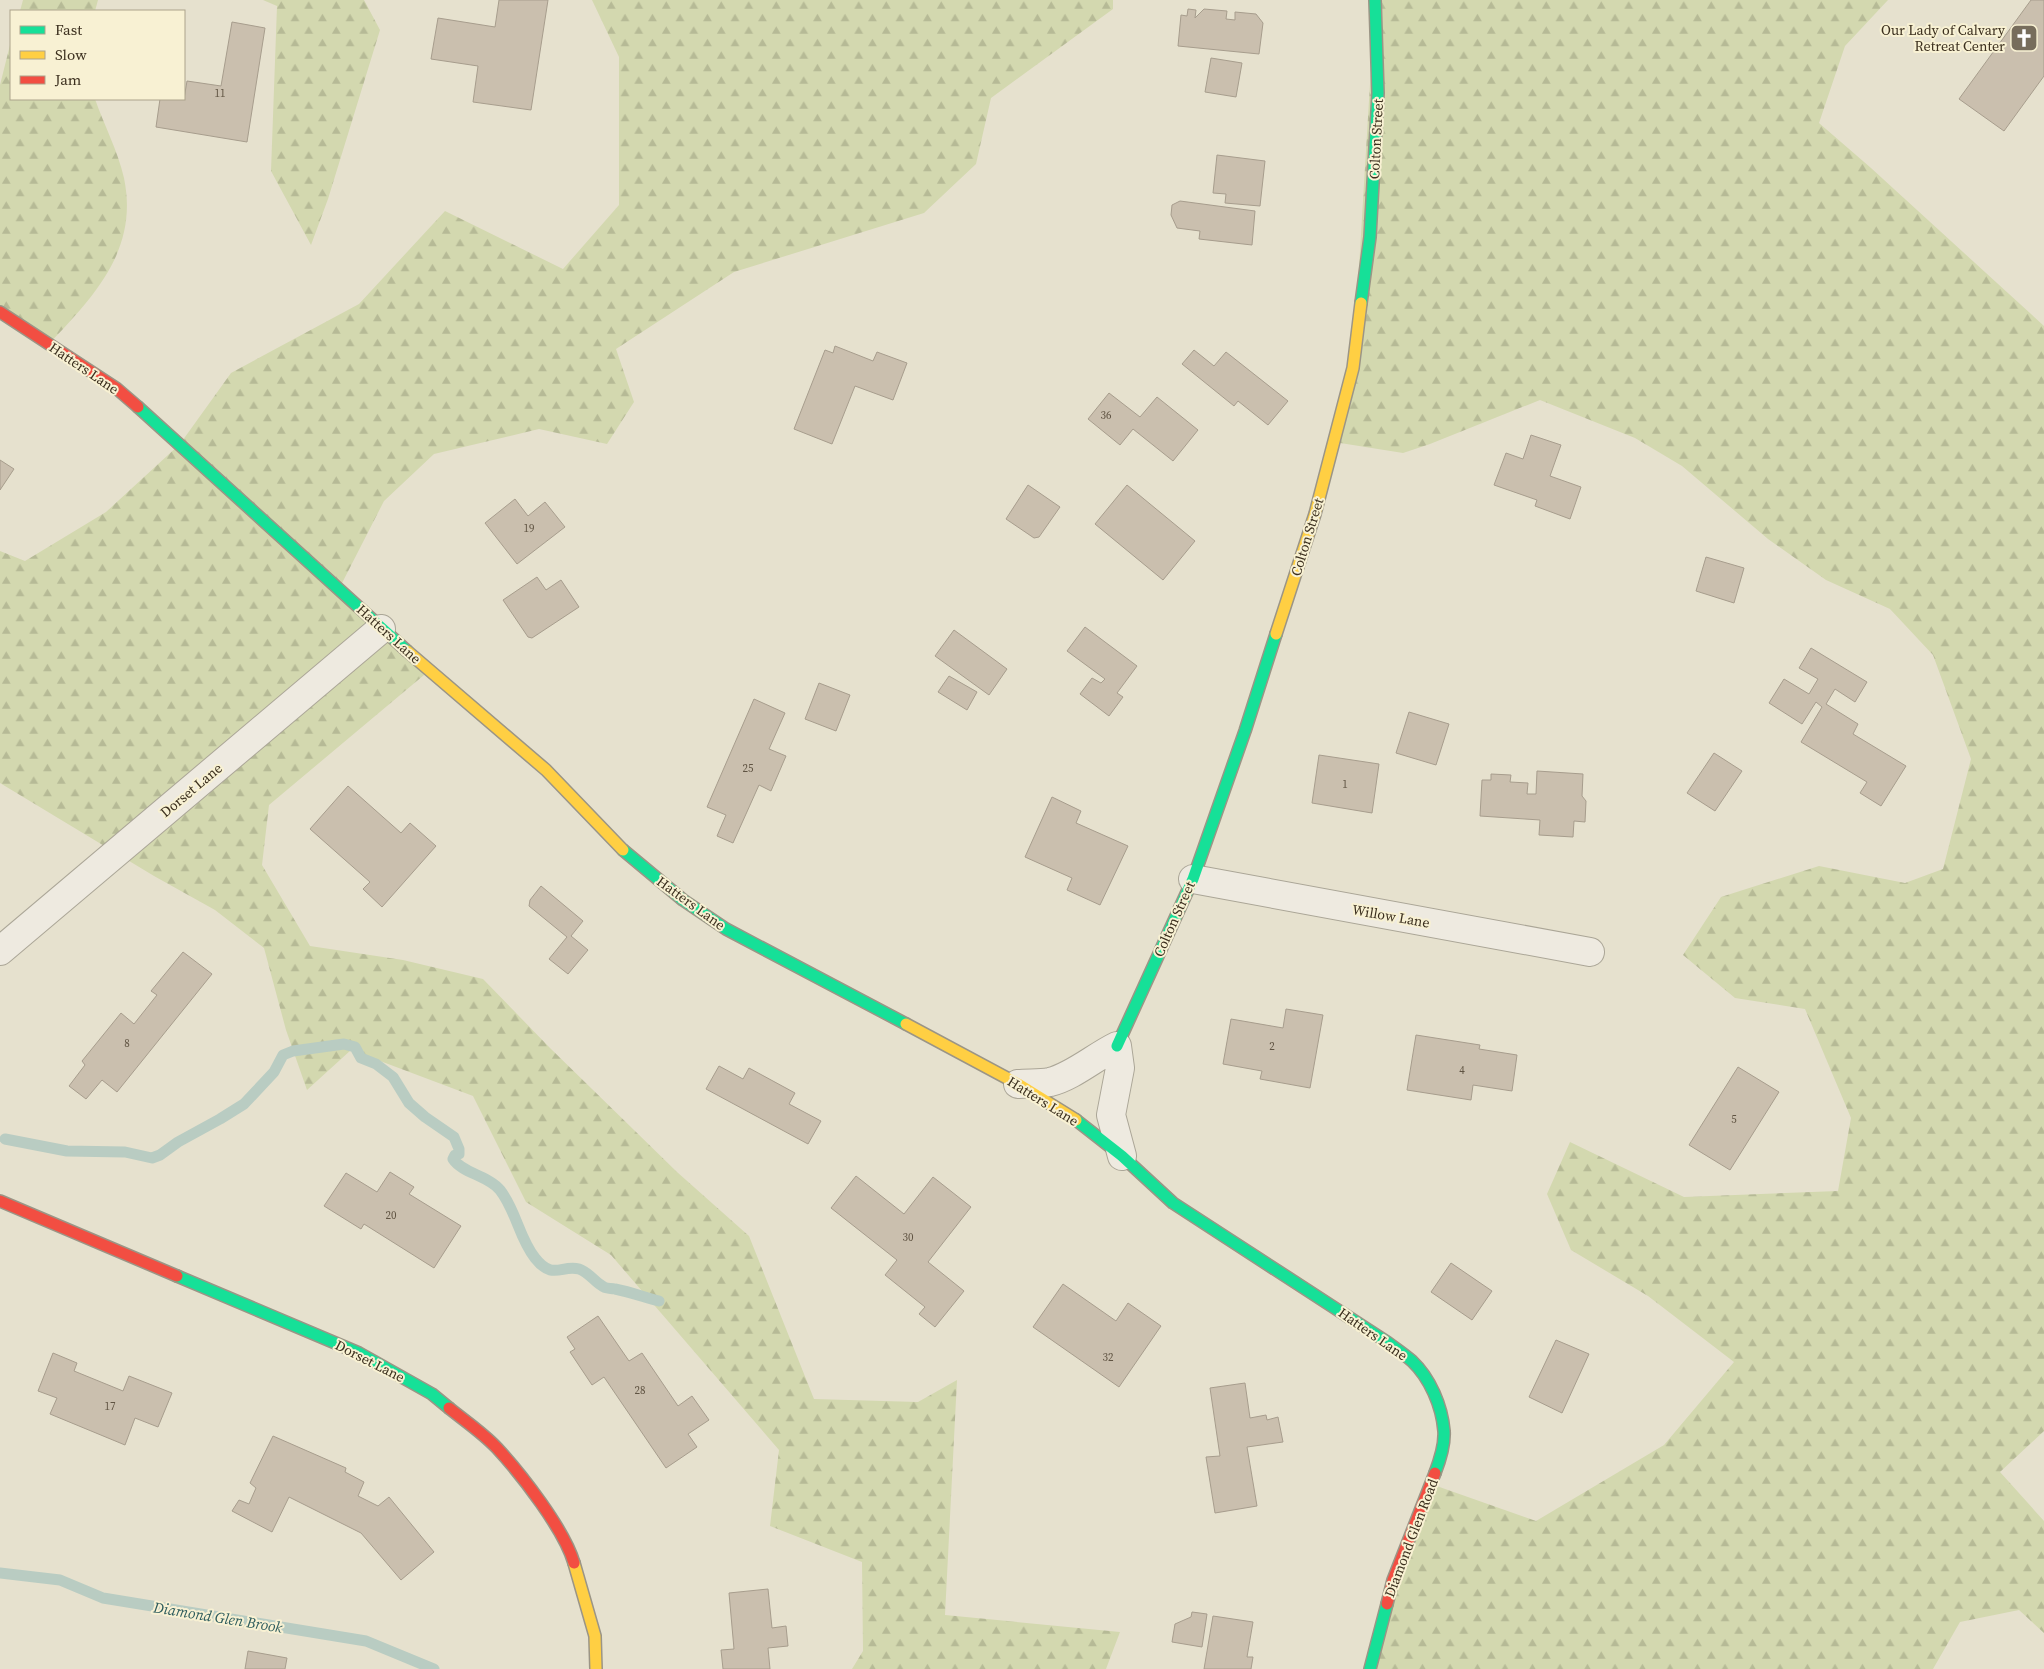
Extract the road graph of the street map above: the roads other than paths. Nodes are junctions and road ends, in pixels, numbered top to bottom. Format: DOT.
graph roads {
  1 [pos="1375,0"];
  2 [pos="0,312"];
  3 [pos="381,629"];
  4 [pos="1193,879"];
  5 [pos="0,951"];
  6 [pos="1590,952"];
  7 [pos="1117,1046"];
  8 [pos="1018,1084"];
  9 [pos="1122,1156"];
  10 [pos="0,1201"];
  11 [pos="1439,1407"];
  12 [pos="596,1669"];
  13 [pos="1370,1669"];
  1 -- 4 [label="street, Colton Street"];
  2 -- 3 [label="street, Hatters Lane"];
  3 -- 5 [label="street, Dorset Lane"];
  3 -- 8 [label="street, Hatters Lane"];
  4 -- 6 [label="street, Willow Lane"];
  4 -- 7 [label="street, Colton Street"];
  7 -- 8 [label="street"];
  7 -- 9 [label="street"];
  8 -- 9 [label="street, Hatters Lane"];
  9 -- 11 [label="street, Hatters Lane"];
  10 -- 12 [label="street, Dorset Lane"];
  11 -- 13 [label="street, Diamond Glen Road"];
}
